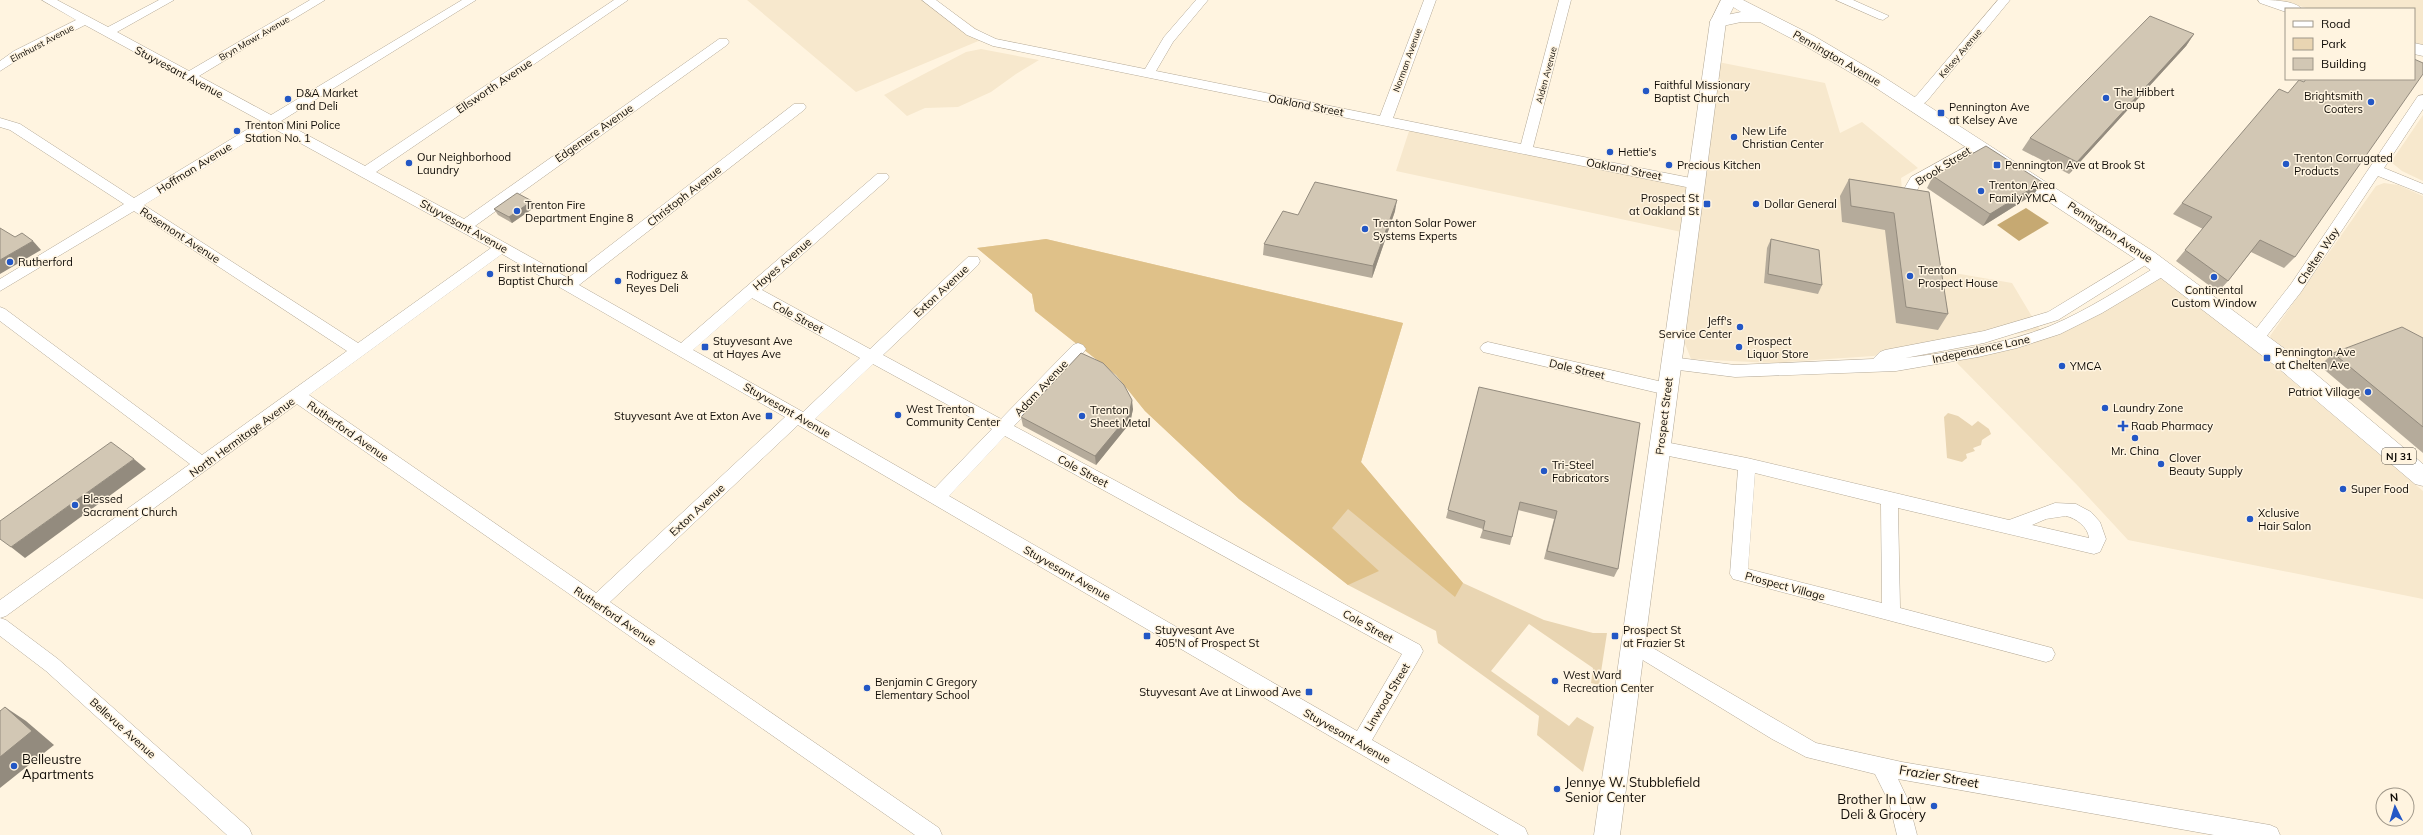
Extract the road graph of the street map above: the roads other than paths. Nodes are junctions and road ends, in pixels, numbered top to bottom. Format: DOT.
graph roads {
  1 [pos="48,0"];
  2 [pos="168,0"];
  3 [pos="319,0"];
  4 [pos="470,0"];
  5 [pos="622,0"];
  6 [pos="928,0"];
  7 [pos="1202,0"];
  8 [pos="1430,0"];
  9 [pos="1565,0"];
  10 [pos="1730,0"];
  11 [pos="1842,0"];
  12 [pos="2004,0"];
  13 [pos="2266,0"];
  14 [pos="2291,8"];
  15 [pos="1883,16"];
  16 [pos="1764,17"];
  17 [pos="84,21"];
  18 [pos="1718,22"];
  19 [pos="107,33"];
  20 [pos="723,42"];
  21 [pos="0,67"];
  22 [pos="1149,73"];
  23 [pos="188,77"];
  24 [pos="2423,99"];
  25 [pos="1914,104"];
  26 [pos="799,107"];
  27 [pos="273,121"];
  28 [pos="1385,121"];
  29 [pos="0,122"];
  30 [pos="1976,145"];
  31 [pos="1526,149"];
  32 [pos="2374,169"];
  33 [pos="366,172"];
  34 [pos="882,177"];
  35 [pos="1696,184"];
  36 [pos="1911,189"];
  37 [pos="2423,189"];
  38 [pos="135,205"];
  39 [pos="465,226"];
  40 [pos="502,247"];
  41 [pos="2147,257"];
  42 [pos="973,261"];
  43 [pos="2164,269"];
  44 [pos="569,285"];
  45 [pos="0,286"];
  46 [pos="751,292"];
  47 [pos="0,313"];
  48 [pos="2257,338"];
  49 [pos="1488,348"];
  50 [pos="1078,349"];
  51 [pos="359,351"];
  52 [pos="682,351"];
  53 [pos="872,357"];
  54 [pos="1671,363"];
  55 [pos="1877,365"];
  56 [pos="1667,390"];
  57 [pos="298,396"];
  58 [pos="800,418"];
  59 [pos="1003,428"];
  60 [pos="1660,448"];
  61 [pos="203,465"];
  62 [pos="1747,465"];
  63 [pos="2423,477"];
  64 [pos="937,497"];
  65 [pos="1889,498"];
  66 [pos="2012,526"];
  67 [pos="597,603"];
  68 [pos="0,610"];
  69 [pos="1891,613"];
  70 [pos="0,626"];
  71 [pos="1634,645"];
  72 [pos="1414,651"];
  73 [pos="2046,654"];
  74 [pos="1360,743"];
  75 [pos="1881,766"];
  76 [pos="242,835"];
  77 [pos="932,835"];
  78 [pos="1518,835"];
  79 [pos="1607,835"];
  80 [pos="1907,835"];
  81 [pos="2270,835"];
  1 -- 17 [label="street, Stuyvesant Avenue"];
  2 -- 19 [label="street"];
  3 -- 23 [label="street, Bryn Mawr Avenue"];
  4 -- 27 [label="street, Hoffman Avenue"];
  5 -- 33 [label="street, Ellsworth Avenue"];
  6 -- 22 [label="street, Oakland Street"];
  7 -- 22 [label="street"];
  8 -- 28 [label="street, Norman Avenue"];
  9 -- 31 [label="street, Alden Avenue"];
  10 -- 16 [label="main road, Pennington Avenue / NJ 31"];
  10 -- 18 [label="street, Prospect Street"];
  11 -- 15 [label="street"];
  12 -- 25 [label="street, Kelsey Avenue"];
  13 -- 14 [label="street"];
  16 -- 18 [label="main road"];
  16 -- 25 [label="main road, Pennington Avenue / NJ 31"];
  17 -- 19 [label="street, Stuyvesant Avenue"];
  17 -- 21 [label="street, Elmhurst Avenue"];
  18 -- 35 [label="street, Prospect Street"];
  19 -- 23 [label="street, Stuyvesant Avenue"];
  20 -- 39 [label="street, Edgemere Avenue"];
  22 -- 28 [label="street, Oakland Street"];
  23 -- 27 [label="street, Stuyvesant Avenue"];
  24 -- 32 [label="street, Chelten Way"];
  25 -- 30 [label="main road, Pennington Avenue / NJ 31"];
  26 -- 44 [label="street, Christoph Avenue"];
  27 -- 33 [label="street, Stuyvesant Avenue"];
  27 -- 38 [label="street, Hoffman Avenue"];
  28 -- 31 [label="street, Oakland Street"];
  29 -- 38 [label="street, Rosemont Avenue"];
  30 -- 36 [label="street, Brook Street"];
  30 -- 41 [label="main road, Pennington Avenue / NJ 31"];
  31 -- 35 [label="street, Oakland Street"];
  32 -- 37 [label="street"];
  32 -- 48 [label="street, Chelten Way"];
  33 -- 39 [label="street, Stuyvesant Avenue"];
  34 -- 46 [label="street, Hayes Avenue"];
  35 -- 54 [label="street, Prospect Street"];
  38 -- 45 [label="street, Hoffman Avenue"];
  38 -- 51 [label="street, Rosemont Avenue"];
  39 -- 40 [label="street, Stuyvesant Avenue"];
  40 -- 44 [label="street, Stuyvesant Avenue"];
  40 -- 51 [label="street, North Hermitage Avenue"];
  41 -- 43 [label="main road, Pennington Avenue / NJ 31"];
  41 -- 55 [label="street, Independence Lane"];
  42 -- 53 [label="street, Exton Avenue"];
  43 -- 48 [label="main road, Pennington Avenue / NJ 31"];
  43 -- 55 [label="street, Independence Lane"];
  44 -- 52 [label="street, Stuyvesant Avenue"];
  46 -- 52 [label="street, Hayes Avenue"];
  46 -- 53 [label="street, Cole Street"];
  47 -- 61 [label="street"];
  48 -- 63 [label="main road, Pennington Avenue / NJ 31"];
  49 -- 56 [label="street, Dale Street"];
  50 -- 59 [label="street, Adam Avenue"];
  51 -- 57 [label="street, North Hermitage Avenue"];
  52 -- 58 [label="street, Stuyvesant Avenue"];
  53 -- 58 [label="street, Exton Avenue"];
  53 -- 59 [label="street, Cole Street"];
  54 -- 55 [label="street, Independence Lane"];
  54 -- 56 [label="street, Prospect Street"];
  56 -- 60 [label="street, Prospect Street"];
  57 -- 61 [label="street, North Hermitage Avenue"];
  57 -- 67 [label="street, Rutherford Avenue"];
  58 -- 64 [label="street, Stuyvesant Avenue"];
  58 -- 67 [label="street, Exton Avenue"];
  59 -- 64 [label="street, Adam Avenue"];
  59 -- 72 [label="street, Cole Street"];
  60 -- 62 [label="street"];
  60 -- 71 [label="street, Prospect Street"];
  61 -- 68 [label="street, North Hermitage Avenue"];
  62 -- 65 [label="street"];
  62 -- 69 [label="street, Prospect Village"];
  64 -- 74 [label="street, Stuyvesant Avenue"];
  65 -- 66 [label="street"];
  65 -- 69 [label="street"];
  67 -- 77 [label="street, Rutherford Avenue"];
  69 -- 73 [label="street, Prospect Village"];
  70 -- 76 [label="street, Bellevue Avenue"];
  71 -- 75 [label="street, Frazier Street"];
  71 -- 79 [label="street, Prospect Street"];
  72 -- 74 [label="street, Linwood Street"];
  74 -- 78 [label="street, Stuyvesant Avenue"];
  75 -- 80 [label="street"];
  75 -- 81 [label="street, Frazier Street"];
}
